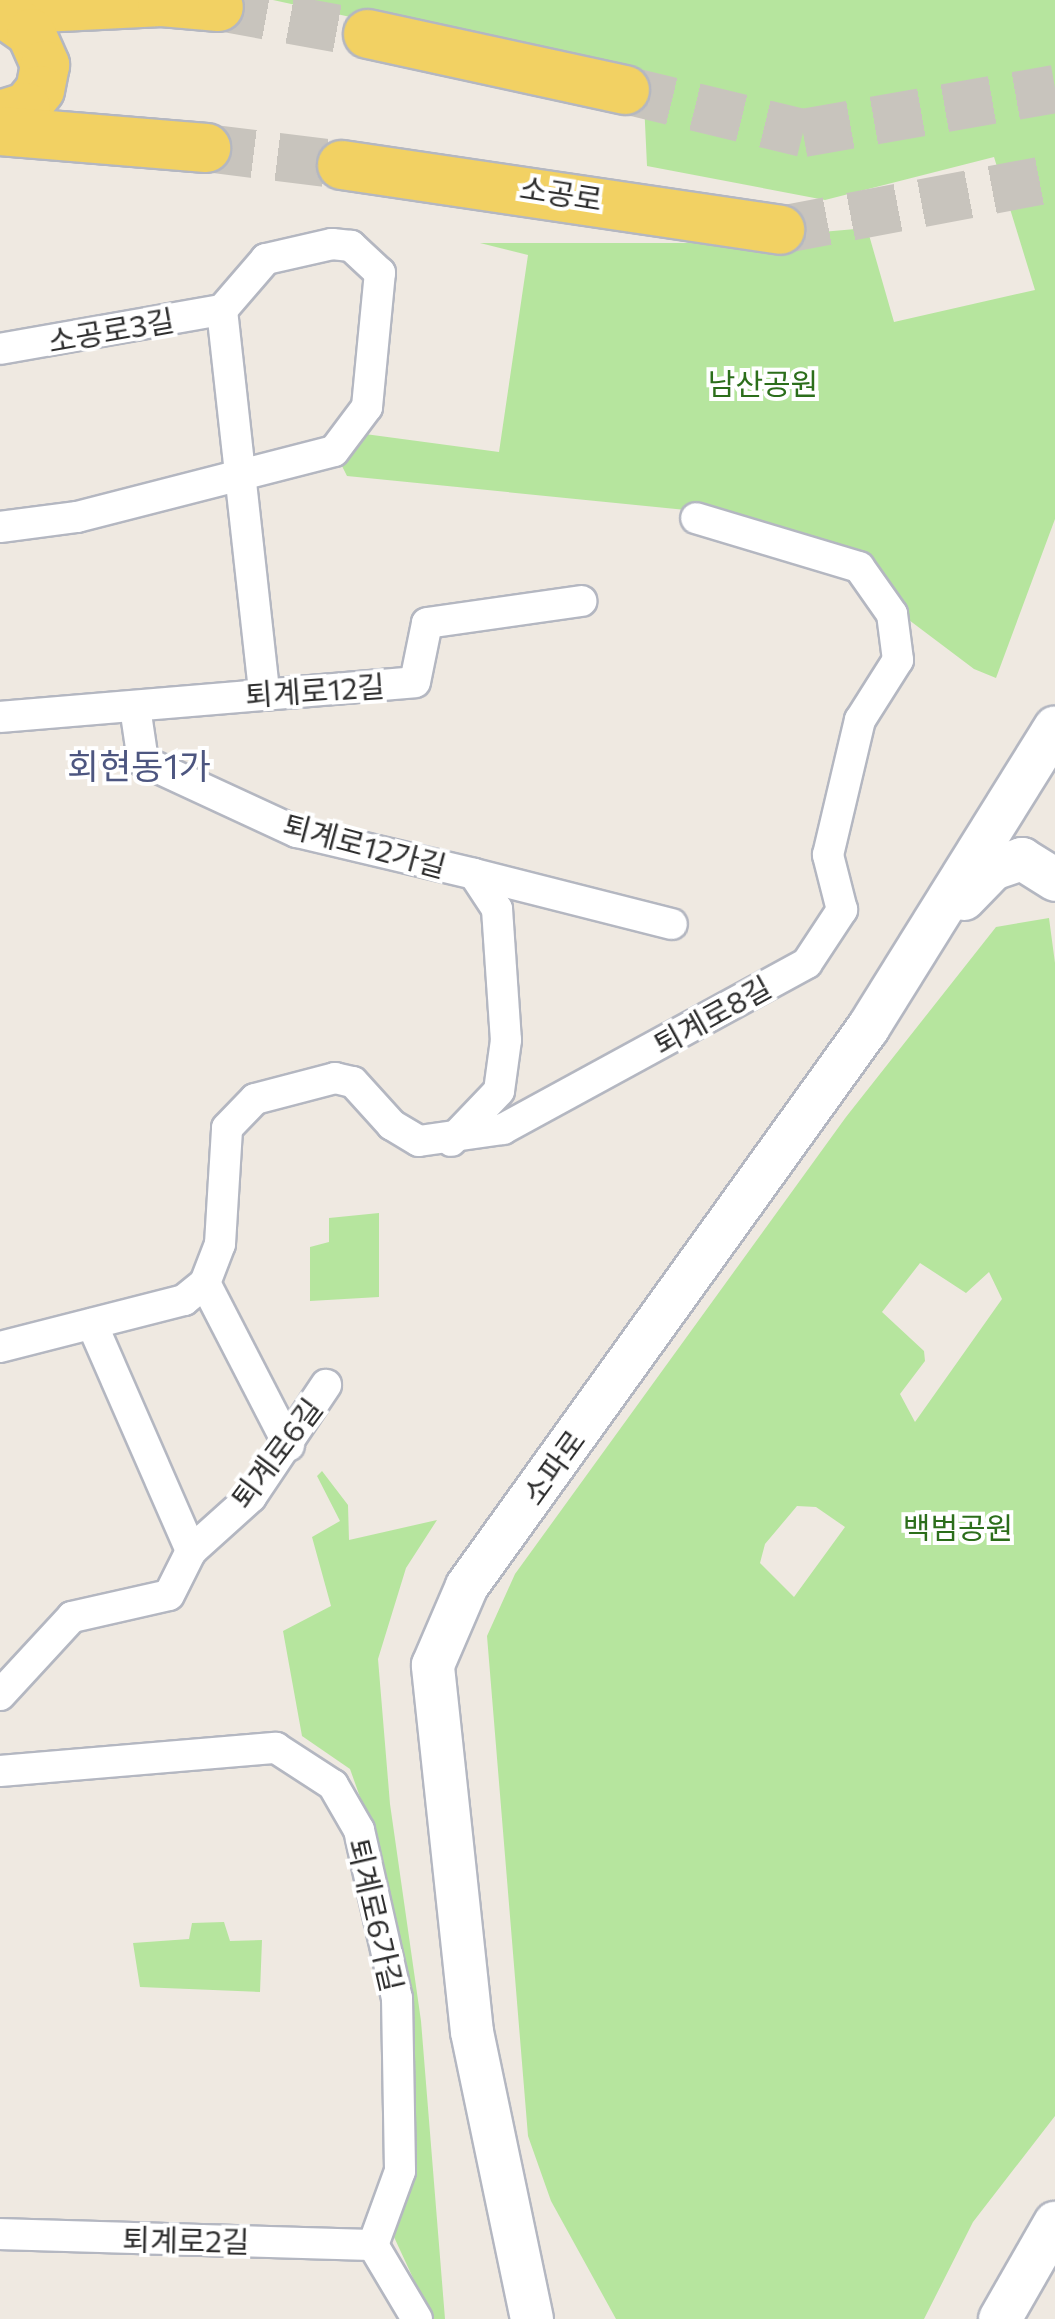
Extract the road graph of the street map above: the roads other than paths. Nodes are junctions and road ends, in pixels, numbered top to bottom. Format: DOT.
graph roads {
  1 [pos="219,7"];
  2 [pos="0,10"];
  3 [pos="368,34"];
  4 [pos="625,90"];
  5 [pos="0,115"];
  6 [pos="0,131"];
  7 [pos="206,148"];
  8 [pos="342,165"];
  9 [pos="780,230"];
  10 [pos="222,310"];
  11 [pos="0,350"];
  12 [pos="243,479"];
  13 [pos="696,518"];
  14 [pos="0,527"];
  15 [pos="581,601"];
  16 [pos="264,692"];
  17 [pos="136,706"];
  18 [pos="0,716"];
  19 [pos="1055,727"];
  20 [pos="474,874"];
  21 [pos="1055,880"];
  22 [pos="672,924"];
  23 [pos="936,928"];
  24 [pos="451,1141"];
  25 [pos="205,1283"];
  26 [pos="92,1324"];
  27 [pos="0,1347"];
  28 [pos="326,1385"];
  29 [pos="289,1446"];
  30 [pos="191,1550"];
  31 [pos="0,1695"];
  32 [pos="0,1771"];
  33 [pos="1055,2223"];
  34 [pos="0,2234"];
  35 [pos="373,2245"];
  36 [pos="418,2319"];
  37 [pos="532,2319"];
  38 [pos="1000,2319"];
  1 -- 2 [label="main road"];
  2 -- 5 [label="main road"];
  3 -- 4 [label="main road"];
  6 -- 7 [label="main road"];
  8 -- 9 [label="main road, 소공로"];
  10 -- 11 [label="street, 소공로3길"];
  10 -- 12 [label="street"];
  10 -- 12 [label="street"];
  12 -- 14 [label="street"];
  12 -- 16 [label="street"];
  13 -- 24 [label="street, 퇴계로8길"];
  15 -- 16 [label="street, 퇴계로12길"];
  16 -- 17 [label="street, 퇴계로12길"];
  17 -- 18 [label="street, 퇴계로12길"];
  17 -- 20 [label="street, 퇴계로12가길"];
  19 -- 23 [label="main road, 소파로"];
  20 -- 22 [label="street, 퇴계로12가길"];
  20 -- 24 [label="street, 퇴계로12가길"];
  21 -- 23 [label="main road"];
  23 -- 37 [label="main road, 소파로"];
  24 -- 25 [label="street, 퇴계로8길"];
  25 -- 26 [label="street"];
  25 -- 29 [label="street"];
  26 -- 27 [label="street"];
  26 -- 30 [label="street"];
  28 -- 29 [label="street, 퇴계로6길"];
  29 -- 30 [label="street, 퇴계로6길"];
  30 -- 31 [label="street, 퇴계로6길"];
  32 -- 35 [label="street, 퇴계로6가길"];
  33 -- 38 [label="main road"];
  34 -- 35 [label="street, 퇴계로2길"];
  35 -- 36 [label="street"];
}
